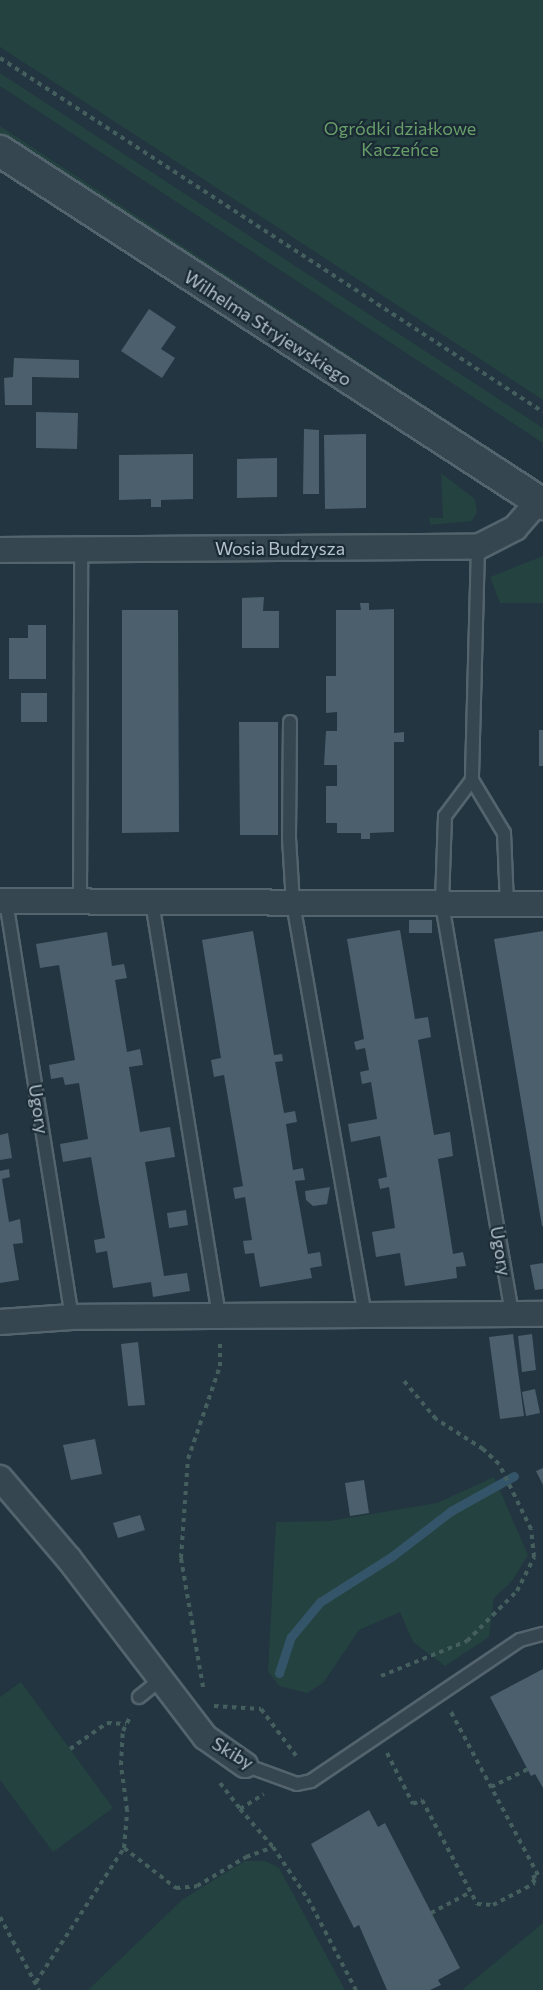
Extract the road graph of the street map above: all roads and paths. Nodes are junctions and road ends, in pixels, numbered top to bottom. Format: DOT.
graph roads {
  1 [pos="0,58"];
  2 [pos="0,151"];
  3 [pos="543,412"];
  4 [pos="540,503"];
  5 [pos="478,547"];
  6 [pos="81,549"];
  7 [pos="0,550"];
  8 [pos="290,722"];
  9 [pos="472,780"];
  10 [pos="3,901"];
  11 [pos="80,902"];
  12 [pos="152,902"];
  13 [pos="293,903"];
  14 [pos="442,904"];
  15 [pos="507,904"];
  16 [pos="543,904"];
  17 [pos="512,1314"];
  18 [pos="543,1314"];
  19 [pos="219,1316"];
  20 [pos="365,1316"];
  21 [pos="72,1317"];
  22 [pos="0,1322"];
  23 [pos="404,1381"];
  24 [pos="0,1478"];
  25 [pos="543,1634"];
  26 [pos="381,1676"];
  27 [pos="161,1679"];
  28 [pos="203,1695"];
  29 [pos="139,1697"];
  30 [pos="459,1702"];
  31 [pos="203,1706"];
  32 [pos="450,1709"];
  33 [pos="441,1714"];
  34 [pos="126,1724"];
  35 [pos="394,1746"];
  36 [pos="70,1749"];
  37 [pos="297,1757"];
  38 [pos="245,1765"];
  39 [pos="528,1769"];
  40 [pos="491,1787"];
  41 [pos="240,1809"];
  42 [pos="273,1847"];
  43 [pos="124,1848"];
  44 [pos="471,1892"];
  45 [pos="431,1913"];
  46 [pos="0,1917"];
  47 [pos="36,1982"];
  48 [pos="39,1990"];
  49 [pos="356,1990"];
  1 -- 3 [label="path"];
  2 -- 4 [label="street, Wilhelma Stryjewskiego"];
  4 -- 5 [label="street, Wosia Budzysza"];
  5 -- 6 [label="street, Wosia Budzysza"];
  5 -- 9 [label="lane"];
  6 -- 7 [label="street, Wosia Budzysza"];
  6 -- 11 [label="lane"];
  8 -- 13 [label="lane"];
  9 -- 14 [label="lane"];
  9 -- 15 [label="lane"];
  10 -- 11 [label="street, Ugory"];
  10 -- 21 [label="lane, Ugory"];
  11 -- 12 [label="street, Ugory"];
  12 -- 13 [label="street, Ugory"];
  12 -- 19 [label="lane"];
  13 -- 14 [label="street, Ugory"];
  13 -- 20 [label="lane"];
  14 -- 15 [label="street, Ugory"];
  14 -- 17 [label="lane, Ugory"];
  15 -- 16 [label="street, Ugory"];
  17 -- 18 [label="street"];
  17 -- 20 [label="street"];
  19 -- 20 [label="street"];
  19 -- 21 [label="street"];
  19 -- 28 [label="path"];
  21 -- 22 [label="street"];
  23 -- 26 [label="path"];
  24 -- 27 [label="street, Skiby"];
  25 -- 38 [label="lane, Skiby"];
  27 -- 29 [label="lane"];
  27 -- 38 [label="street, Skiby"];
  29 -- 34 [label="path"];
  30 -- 32 [label="path"];
  31 -- 37 [label="path"];
  32 -- 33 [label="path"];
  32 -- 40 [label="path"];
  34 -- 36 [label="path"];
  34 -- 43 [label="path"];
  35 -- 44 [label="path"];
  39 -- 40 [label="path"];
  40 -- 44 [label="path"];
  41 -- 42 [label="path"];
  42 -- 43 [label="path"];
  42 -- 49 [label="path"];
  43 -- 47 [label="path"];
  44 -- 45 [label="path"];
  46 -- 47 [label="path"];
  47 -- 48 [label="path"];
}
